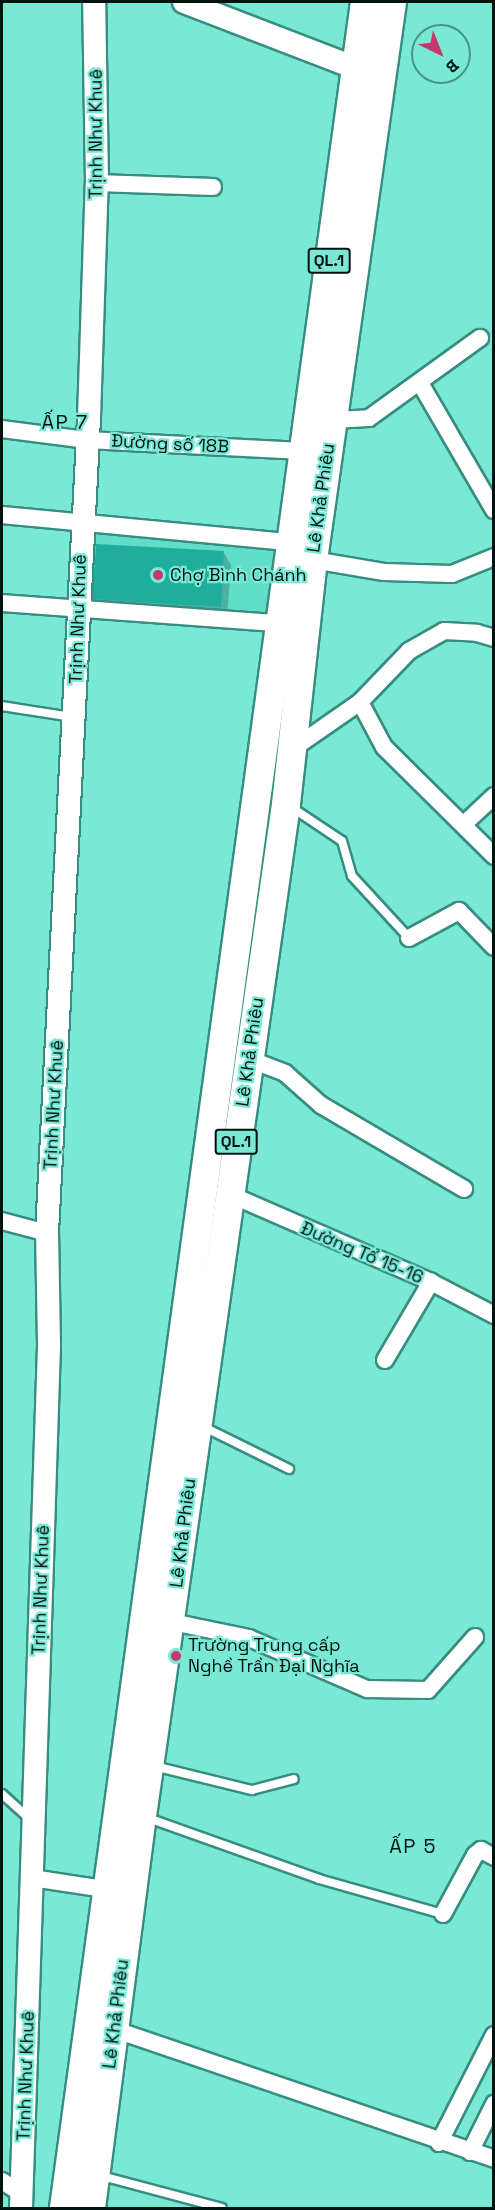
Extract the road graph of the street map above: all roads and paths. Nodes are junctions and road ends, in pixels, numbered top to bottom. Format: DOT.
graph roads {
  1 [pos="94,2"];
  2 [pos="184,2"];
  3 [pos="364,2"];
  4 [pos="393,2"];
  5 [pos="354,70"];
  6 [pos="383,75"];
  7 [pos="97,183"];
  8 [pos="213,187"];
  9 [pos="480,338"];
  10 [pos="420,383"];
  11 [pos="333,420"];
  12 [pos="2,429"];
  13 [pos="87,440"];
  14 [pos="303,451"];
  15 [pos="494,510"];
  16 [pos="2,515"];
  17 [pos="82,524"];
  18 [pos="290,542"];
  19 [pos="494,557"];
  20 [pos="312,560"];
  21 [pos="2,603"];
  22 [pos="78,611"];
  23 [pos="277,623"];
  24 [pos="494,638"];
  25 [pos="360,702"];
  26 [pos="2,706"];
  27 [pos="74,717"];
  28 [pos="291,750"];
  29 [pos="494,796"];
  30 [pos="286,804"];
  31 [pos="464,824"];
  32 [pos="494,856"];
  33 [pos="409,938"];
  34 [pos="494,947"];
  35 [pos="249,1059"];
  36 [pos="464,1189"];
  37 [pos="229,1194"];
  38 [pos="2,1221"];
  39 [pos="47,1233"];
  40 [pos="431,1282"];
  41 [pos="494,1315"];
  42 [pos="385,1360"];
  43 [pos="197,1423"];
  44 [pos="289,1469"];
  45 [pos="172,1622"];
  46 [pos="474,1637"];
  47 [pos="151,1765"];
  48 [pos="294,1779"];
  49 [pos="2,1794"];
  50 [pos="142,1816"];
  51 [pos="33,1822"];
  52 [pos="494,1857"];
  53 [pos="32,1878"];
  54 [pos="110,1890"];
  55 [pos="443,1914"];
  56 [pos="113,2029"];
  57 [pos="494,2035"];
  58 [pos="494,2104"];
  59 [pos="439,2143"];
  60 [pos="470,2152"];
  61 [pos="494,2159"];
  62 [pos="98,2175"];
  63 [pos="2,2181"];
  64 [pos="22,2201"];
  65 [pos="64,2208"];
  66 [pos="91,2208"];
  67 [pos="222,2208"];
  1 -- 7 [label="street, Trịnh Như Khuê"];
  2 -- 5 [label="street"];
  3 -- 5 [label="highway, Lê Khả Phiêu / QL.1"];
  4 -- 6 [label="highway, Lê Khả Phiêu / QL.1"];
  5 -- 6 [label="street"];
  5 -- 14 [label="highway, Lê Khả Phiêu / QL.1"];
  6 -- 11 [label="highway, Lê Khả Phiêu / QL.1"];
  7 -- 8 [label="street"];
  7 -- 13 [label="street, Trịnh Như Khuê"];
  9 -- 10 [label="street"];
  10 -- 11 [label="street"];
  10 -- 15 [label="street"];
  11 -- 20 [label="highway, Lê Khả Phiêu / QL.1"];
  12 -- 13 [label="street, Đường số 18B"];
  13 -- 14 [label="street, Đường số 18B"];
  13 -- 17 [label="street, Trịnh Như Khuê"];
  14 -- 18 [label="highway, Lê Khả Phiêu / QL.1"];
  16 -- 17 [label="street"];
  17 -- 18 [label="street"];
  17 -- 22 [label="street, Trịnh Như Khuê"];
  18 -- 23 [label="highway, Lê Khả Phiêu / QL.1"];
  19 -- 20 [label="street"];
  20 -- 28 [label="highway, Lê Khả Phiêu / QL.1"];
  21 -- 22 [label="street"];
  22 -- 23 [label="street"];
  22 -- 27 [label="street, Trịnh Như Khuê"];
  23 -- 54 [label="highway, Lê Khả Phiêu / QL.1"];
  24 -- 25 [label="street"];
  25 -- 28 [label="street"];
  25 -- 31 [label="street"];
  26 -- 27 [label="lane"];
  27 -- 39 [label="street, Trịnh Như Khuê"];
  28 -- 30 [label="highway, Lê Khả Phiêu / QL.1"];
  29 -- 31 [label="street"];
  30 -- 33 [label="lane"];
  30 -- 35 [label="highway, Lê Khả Phiêu / QL.1"];
  31 -- 32 [label="street"];
  33 -- 34 [label="street"];
  35 -- 36 [label="street"];
  35 -- 37 [label="highway, Lê Khả Phiêu / QL.1"];
  37 -- 40 [label="street, Đường Tổ 15-16"];
  37 -- 43 [label="highway, Lê Khả Phiêu / QL.1"];
  38 -- 39 [label="street"];
  39 -- 51 [label="street, Trịnh Như Khuê"];
  40 -- 41 [label="street, Đường Tổ 15-16"];
  40 -- 42 [label="street"];
  43 -- 44 [label="lane"];
  43 -- 45 [label="highway, Lê Khả Phiêu / QL.1"];
  45 -- 46 [label="street"];
  45 -- 47 [label="highway, Lê Khả Phiêu / QL.1"];
  47 -- 48 [label="lane"];
  47 -- 50 [label="highway, Lê Khả Phiêu / QL.1"];
  49 -- 51 [label="lane"];
  50 -- 55 [label="lane"];
  50 -- 56 [label="highway, Lê Khả Phiêu / QL.1"];
  51 -- 53 [label="street, Trịnh Như Khuê"];
  52 -- 55 [label="street"];
  53 -- 54 [label="street"];
  53 -- 64 [label="street, Trịnh Như Khuê"];
  54 -- 65 [label="highway, Lê Khả Phiêu / QL.1"];
  56 -- 59 [label="street"];
  56 -- 62 [label="highway, Lê Khả Phiêu / QL.1"];
  57 -- 59 [label="street"];
  58 -- 60 [label="street"];
  59 -- 60 [label="street"];
  60 -- 61 [label="street"];
  62 -- 66 [label="highway, Lê Khả Phiêu / QL.1"];
  62 -- 67 [label="lane"];
  63 -- 64 [label="street"];
}
